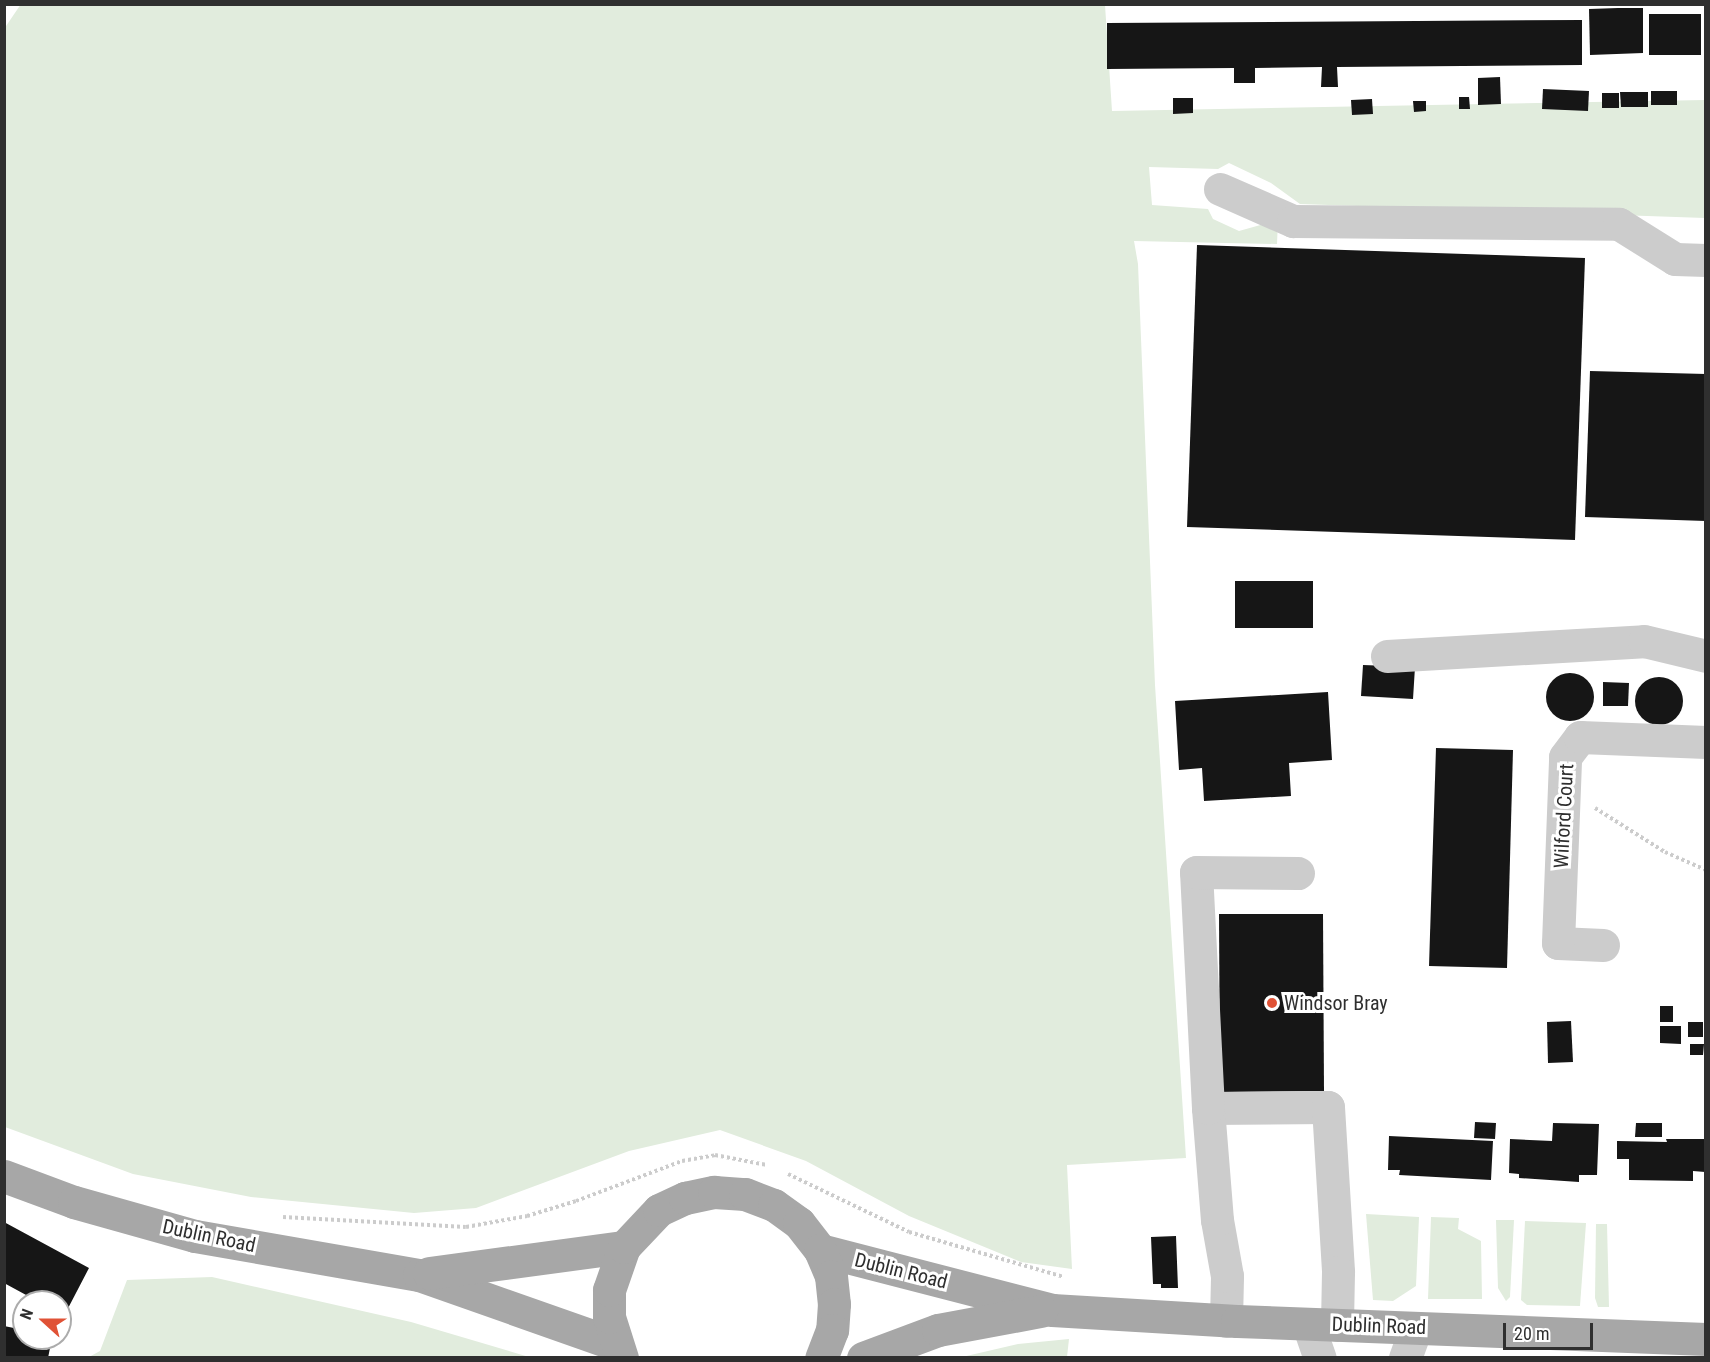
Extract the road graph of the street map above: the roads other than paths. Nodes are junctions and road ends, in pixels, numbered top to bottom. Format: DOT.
graph roads {
  1 [pos="1220,189"];
  2 [pos="1706,260"];
  3 [pos="1388,656"];
  4 [pos="1706,656"];
  5 [pos="1706,742"];
  6 [pos="1298,873"];
  7 [pos="1603,945"];
  8 [pos="1208,1108"];
  9 [pos="4,1176"];
  10 [pos="624,1247"];
  11 [pos="820,1250"];
  12 [pos="419,1275"];
  13 [pos="1052,1310"];
  14 [pos="1226,1321"];
  15 [pos="1323,1324"];
  16 [pos="1706,1339"];
  17 [pos="1411,1343"];
  18 [pos="619,1351"];
  19 [pos="821,1358"];
  20 [pos="863,1358"];
  21 [pos="1320,1358"];
  1 -- 2 [label="street"];
  3 -- 4 [label="street"];
  5 -- 7 [label="street, Wilford Court"];
  6 -- 8 [label="street"];
  8 -- 14 [label="street"];
  8 -- 15 [label="street"];
  9 -- 12 [label="main road, Dublin Road"];
  10 -- 11 [label="main road"];
  10 -- 12 [label="main road, Dublin Road"];
  10 -- 18 [label="main road"];
  11 -- 13 [label="main road, Dublin Road"];
  11 -- 19 [label="main road"];
  12 -- 18 [label="main road, Dublin Road"];
  13 -- 14 [label="main road, Dublin Road"];
  13 -- 20 [label="main road, Dublin Road"];
  14 -- 15 [label="main road, Dublin Road"];
  15 -- 17 [label="main road, Dublin Road"];
  15 -- 21 [label="street"];
  16 -- 17 [label="main road, Dublin Road"];
}
